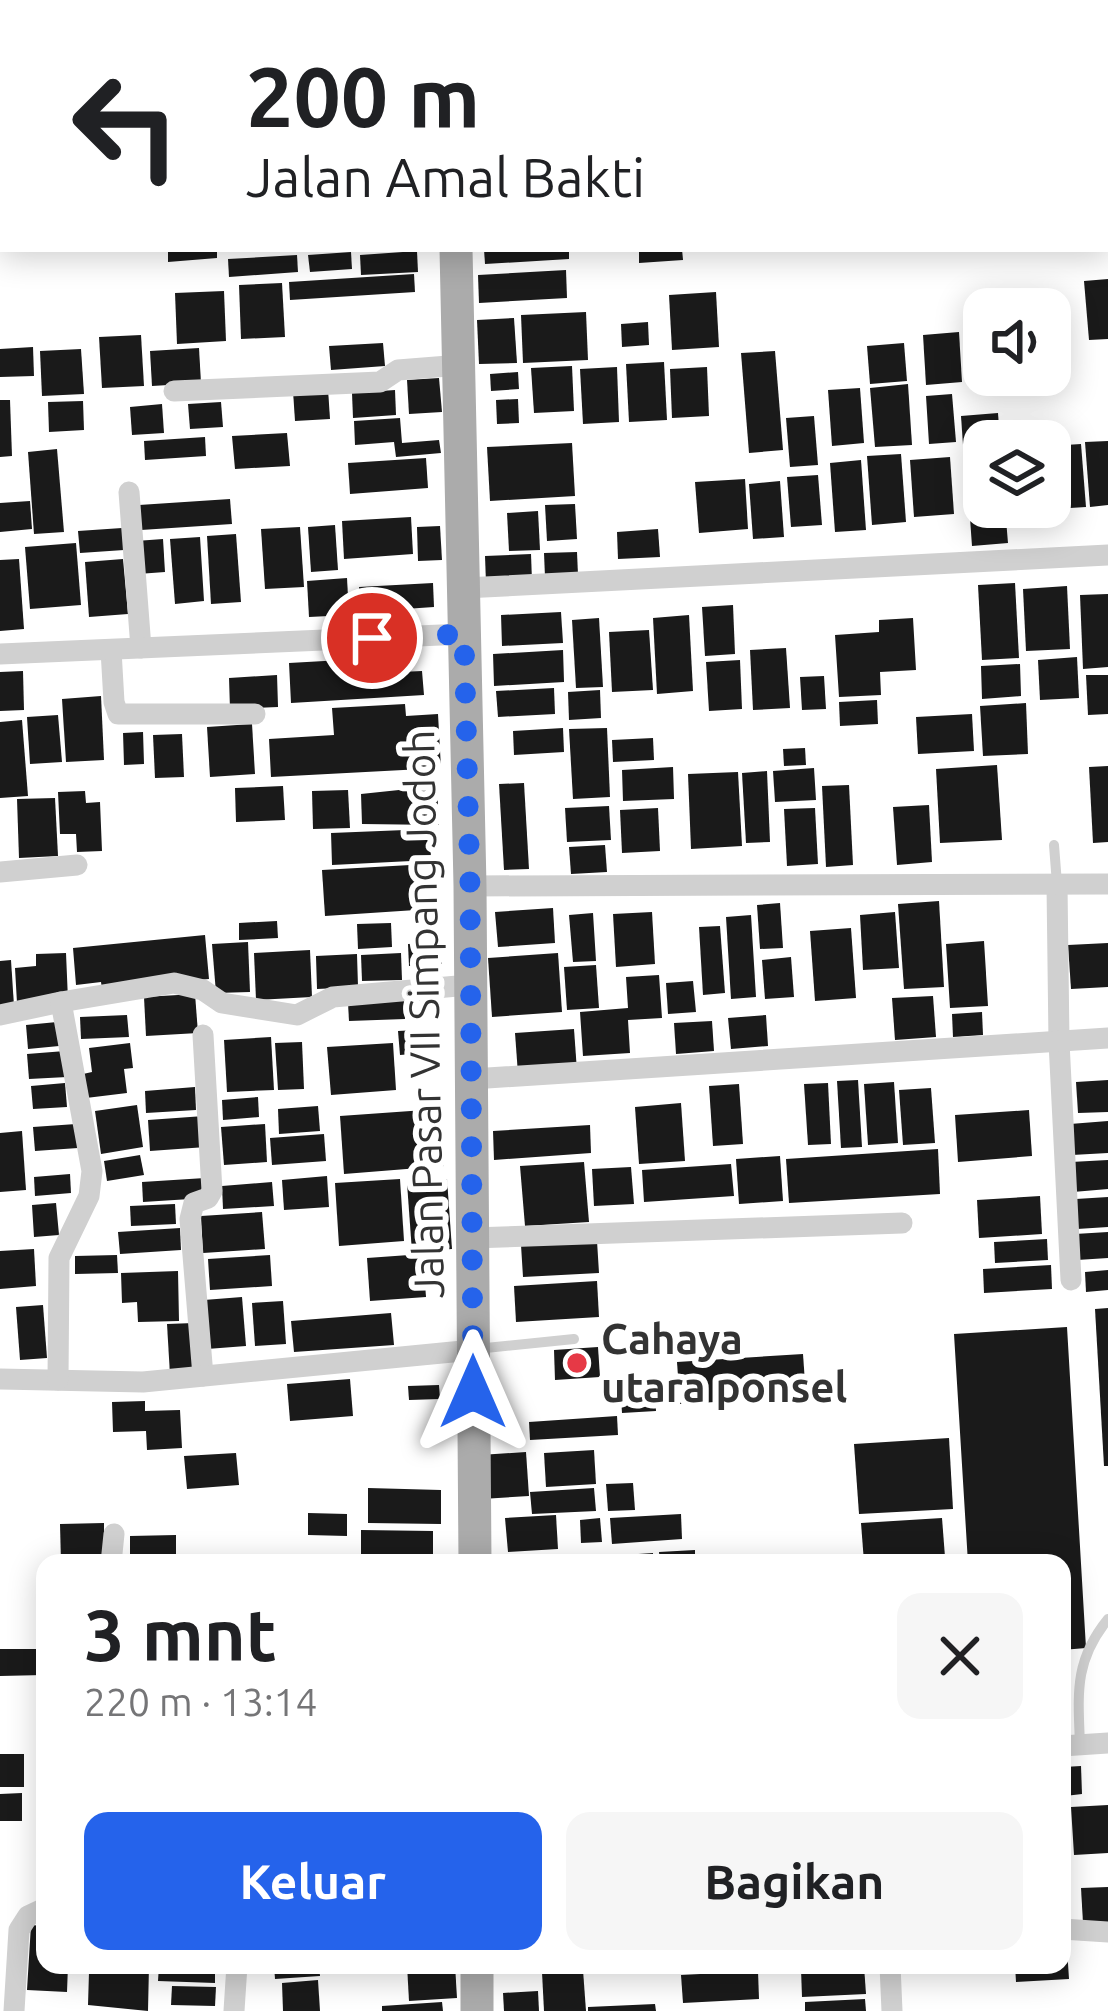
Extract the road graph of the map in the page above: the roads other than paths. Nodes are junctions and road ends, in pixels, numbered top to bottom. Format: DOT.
graph roads {
  1 [pos="456,252"];
  2 [pos="461,365"];
  3 [pos="174,391"];
  4 [pos="129,492"];
  5 [pos="1108,555"];
  6 [pos="464,588"];
  7 [pos="464,634"];
  8 [pos="141,648"];
  9 [pos="111,650"];
  10 [pos="0,654"];
  11 [pos="255,714"];
  12 [pos="1054,845"];
  13 [pos="77,865"];
  14 [pos="0,872"];
  15 [pos="1108,884"];
  16 [pos="1057,885"];
  17 [pos="470,886"];
  18 [pos="469,985"];
  19 [pos="62,1002"];
  20 [pos="0,1015"];
  21 [pos="202,1035"];
  22 [pos="1108,1038"];
  23 [pos="1059,1042"];
  24 [pos="472,1079"];
  25 [pos="902,1222"];
  26 [pos="472,1238"];
  27 [pos="1071,1280"];
  28 [pos="574,1339"];
  29 [pos="473,1350"];
  30 [pos="202,1376"];
  31 [pos="0,1378"];
  32 [pos="58,1380"];
  33 [pos="113,1534"];
  34 [pos="112,1554"];
  35 [pos="475,1554"];
  36 [pos="1108,1619"];
  37 [pos="1108,1744"];
  38 [pos="1071,1745"];
  39 [pos="36,1912"];
  40 [pos="1071,1930"];
  41 [pos="1108,1932"];
  42 [pos="236,1974"];
  43 [pos="477,1974"];
  44 [pos="890,1974"];
  45 [pos="14,2011"];
  46 [pos="234,2011"];
  47 [pos="477,2011"];
  48 [pos="892,2011"];
  1 -- 2 [label="main road, Jalan Pasar VII Simpang Jodoh"];
  2 -- 3 [label="street"];
  2 -- 6 [label="main road, Jalan Pasar VII Simpang Jodoh"];
  4 -- 8 [label="street"];
  5 -- 6 [label="street"];
  6 -- 7 [label="main road, Jalan Pasar VII Simpang Jodoh"];
  7 -- 8 [label="street"];
  7 -- 17 [label="main road, Jalan Pasar VII Simpang Jodoh"];
  8 -- 9 [label="street"];
  9 -- 10 [label="street"];
  9 -- 11 [label="street"];
  12 -- 16 [label="lane"];
  13 -- 14 [label="street"];
  15 -- 16 [label="street"];
  16 -- 17 [label="street"];
  16 -- 23 [label="street"];
  17 -- 18 [label="main road, Jalan Pasar VII Simpang Jodoh"];
  18 -- 19 [label="street"];
  18 -- 24 [label="main road, Jalan Pasar VII Simpang Jodoh"];
  19 -- 20 [label="street"];
  19 -- 32 [label="street"];
  21 -- 30 [label="street"];
  22 -- 23 [label="street"];
  23 -- 24 [label="street"];
  23 -- 27 [label="street"];
  24 -- 26 [label="main road, Jalan Pasar VII Simpang Jodoh"];
  25 -- 26 [label="street"];
  26 -- 29 [label="main road, Jalan Pasar VII Simpang Jodoh"];
  28 -- 29 [label="lane"];
  29 -- 30 [label="street"];
  29 -- 35 [label="main road, Jalan Pasar VII Simpang Jodoh"];
  30 -- 32 [label="street"];
  31 -- 32 [label="street"];
  33 -- 34 [label="street"];
  36 -- 38 [label="lane"];
  37 -- 38 [label="street"];
  39 -- 45 [label="street"];
  40 -- 41 [label="street"];
  42 -- 46 [label="street"];
  43 -- 47 [label="main road"];
  44 -- 48 [label="street"];
}
